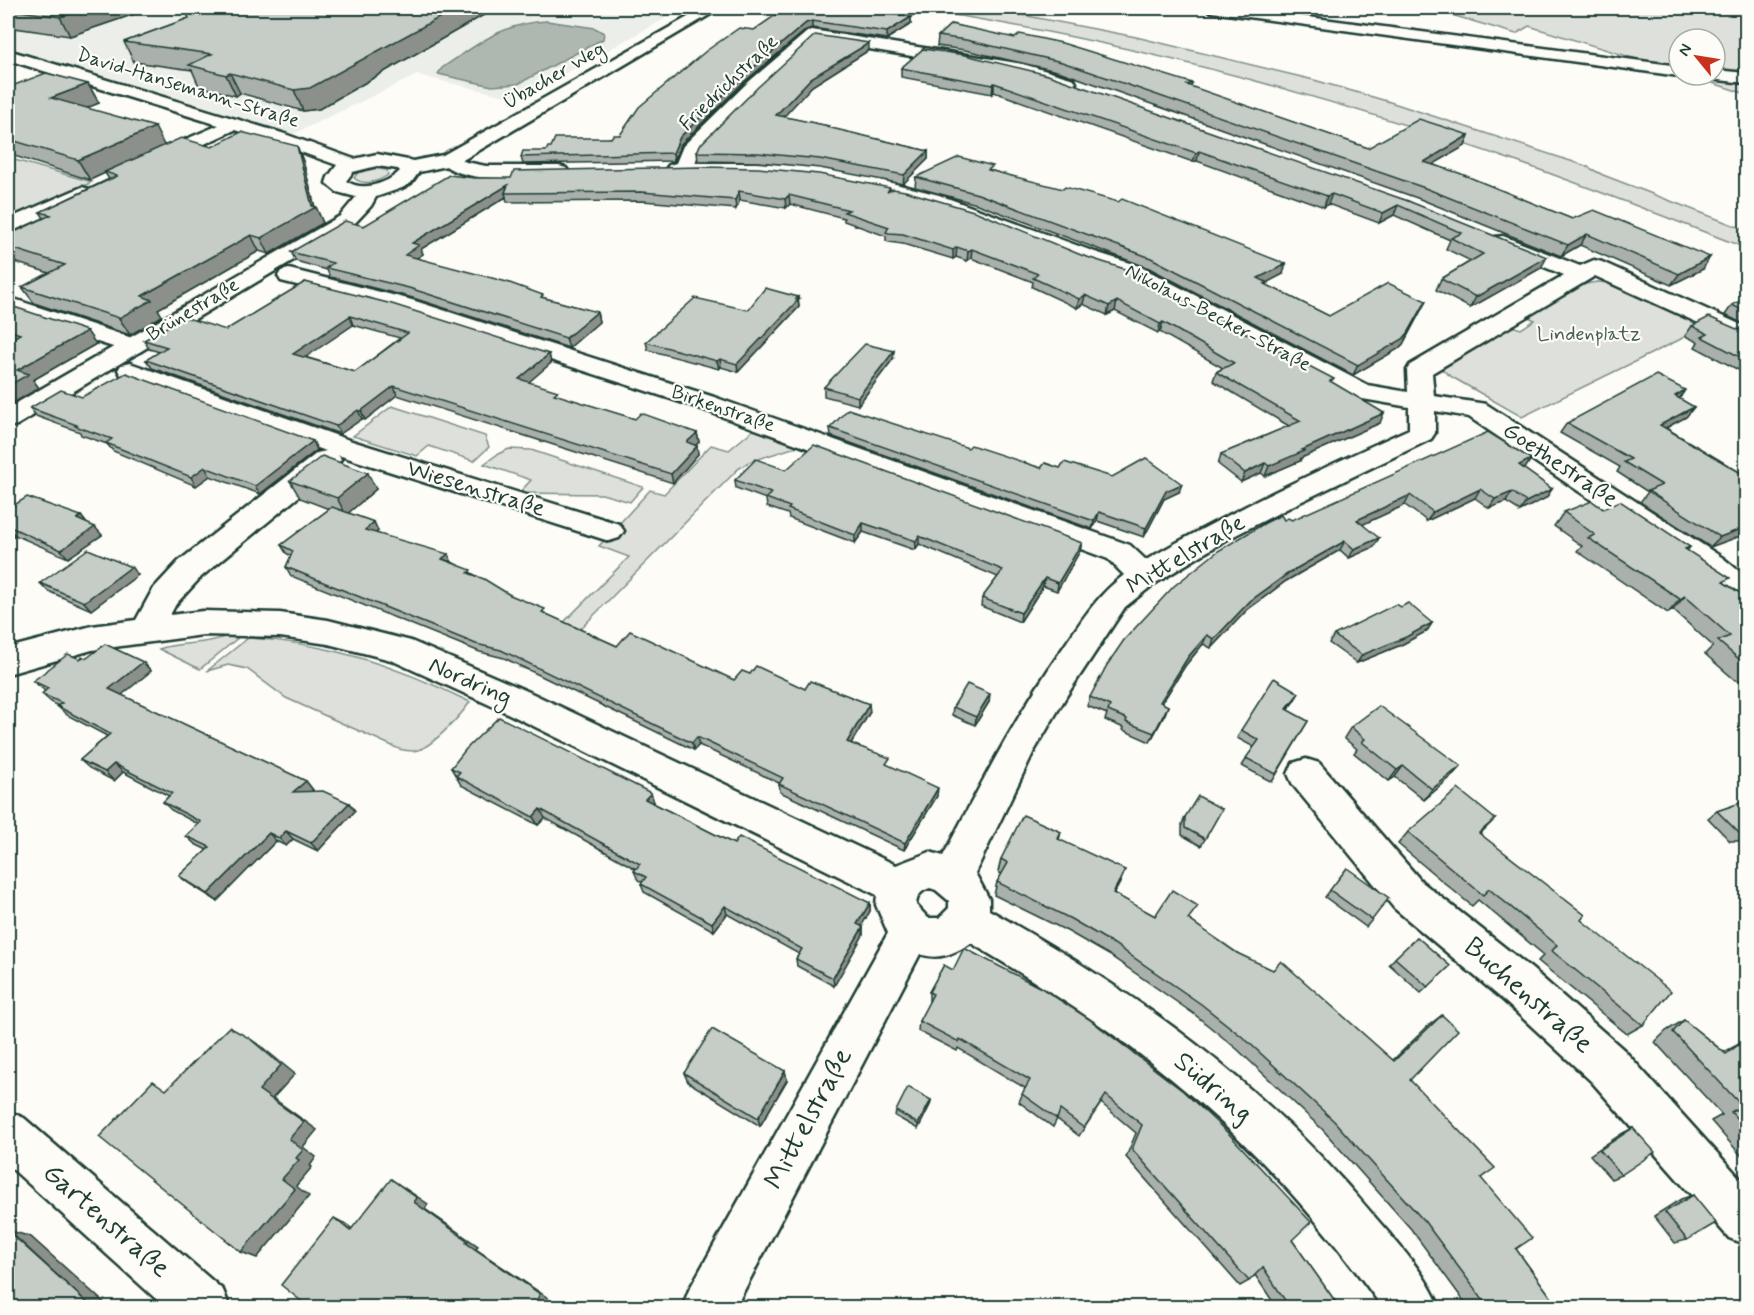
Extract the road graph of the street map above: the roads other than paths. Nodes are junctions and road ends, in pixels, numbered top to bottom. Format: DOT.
graph roads {
  1 [pos="714,8"];
  2 [pos="1212,8"];
  3 [pos="8,55"];
  4 [pos="1667,69"];
  5 [pos="1727,76"];
  6 [pos="1746,78"];
  7 [pos="1088,90"];
  8 [pos="233,124"];
  9 [pos="449,160"];
  10 [pos="354,165"];
  11 [pos="139,167"];
  12 [pos="409,168"];
  13 [pos="684,168"];
  14 [pos="651,169"];
  15 [pos="574,172"];
  16 [pos="99,186"];
  17 [pos="368,191"];
  18 [pos="8,227"];
  19 [pos="1484,234"];
  20 [pos="1580,274"];
  21 [pos="289,276"];
  22 [pos="8,304"];
  23 [pos="1745,335"];
  24 [pos="131,358"];
  25 [pos="1422,401"];
  26 [pos="8,419"];
  27 [pos="342,447"];
  28 [pos="609,531"];
  29 [pos="1143,576"];
  30 [pos="1746,593"];
  31 [pos="147,629"];
  32 [pos="8,662"];
  33 [pos="1306,774"];
  34 [pos="953,876"];
  35 [pos="900,886"];
  36 [pos="967,919"];
  37 [pos="911,931"];
  38 [pos="8,1134"];
  39 [pos="1746,1221"];
  40 [pos="205,1308"];
  41 [pos="707,1308"];
  42 [pos="1415,1308"];
  1 -- 9 [label="street, Übacher Weg"];
  2 -- 4 [label="street"];
  3 -- 8 [label="street, David-Hansemann-Straße"];
  5 -- 6 [label="street"];
  7 -- 13 [label="street, Friedrichstraße"];
  8 -- 10 [label="street, David-Hansemann-Straße"];
  8 -- 11 [label="street"];
  9 -- 12 [label="street, Übacher Weg"];
  9 -- 15 [label="street"];
  10 -- 12 [label="street"];
  10 -- 17 [label="street"];
  12 -- 17 [label="street"];
  13 -- 14 [label="street, Nikolaus-Becker-Straße"];
  13 -- 25 [label="street, Nikolaus-Becker-Straße"];
  16 -- 18 [label="street"];
  17 -- 24 [label="street, Brünestraße"];
  19 -- 20 [label="street"];
  20 -- 23 [label="street"];
  20 -- 25 [label="street"];
  21 -- 29 [label="street, Birkenstraße"];
  22 -- 24 [label="street, Wiesenstraße"];
  24 -- 26 [label="street, Brünestraße"];
  24 -- 27 [label="street, Wiesenstraße"];
  25 -- 29 [label="street, Mittelstraße"];
  25 -- 30 [label="street, Goethestraße"];
  27 -- 28 [label="street, Wiesenstraße"];
  27 -- 31 [label="street"];
  29 -- 34 [label="street, Mittelstraße"];
  31 -- 32 [label="street, Nordring"];
  31 -- 35 [label="street, Nordring"];
  33 -- 39 [label="street, Buchenstraße"];
  34 -- 35 [label="street"];
  34 -- 36 [label="street"];
  35 -- 37 [label="street"];
  36 -- 37 [label="street"];
  36 -- 42 [label="street, Südring"];
  37 -- 41 [label="street, Mittelstraße"];
  38 -- 40 [label="street, Gartenstraße"];
}
